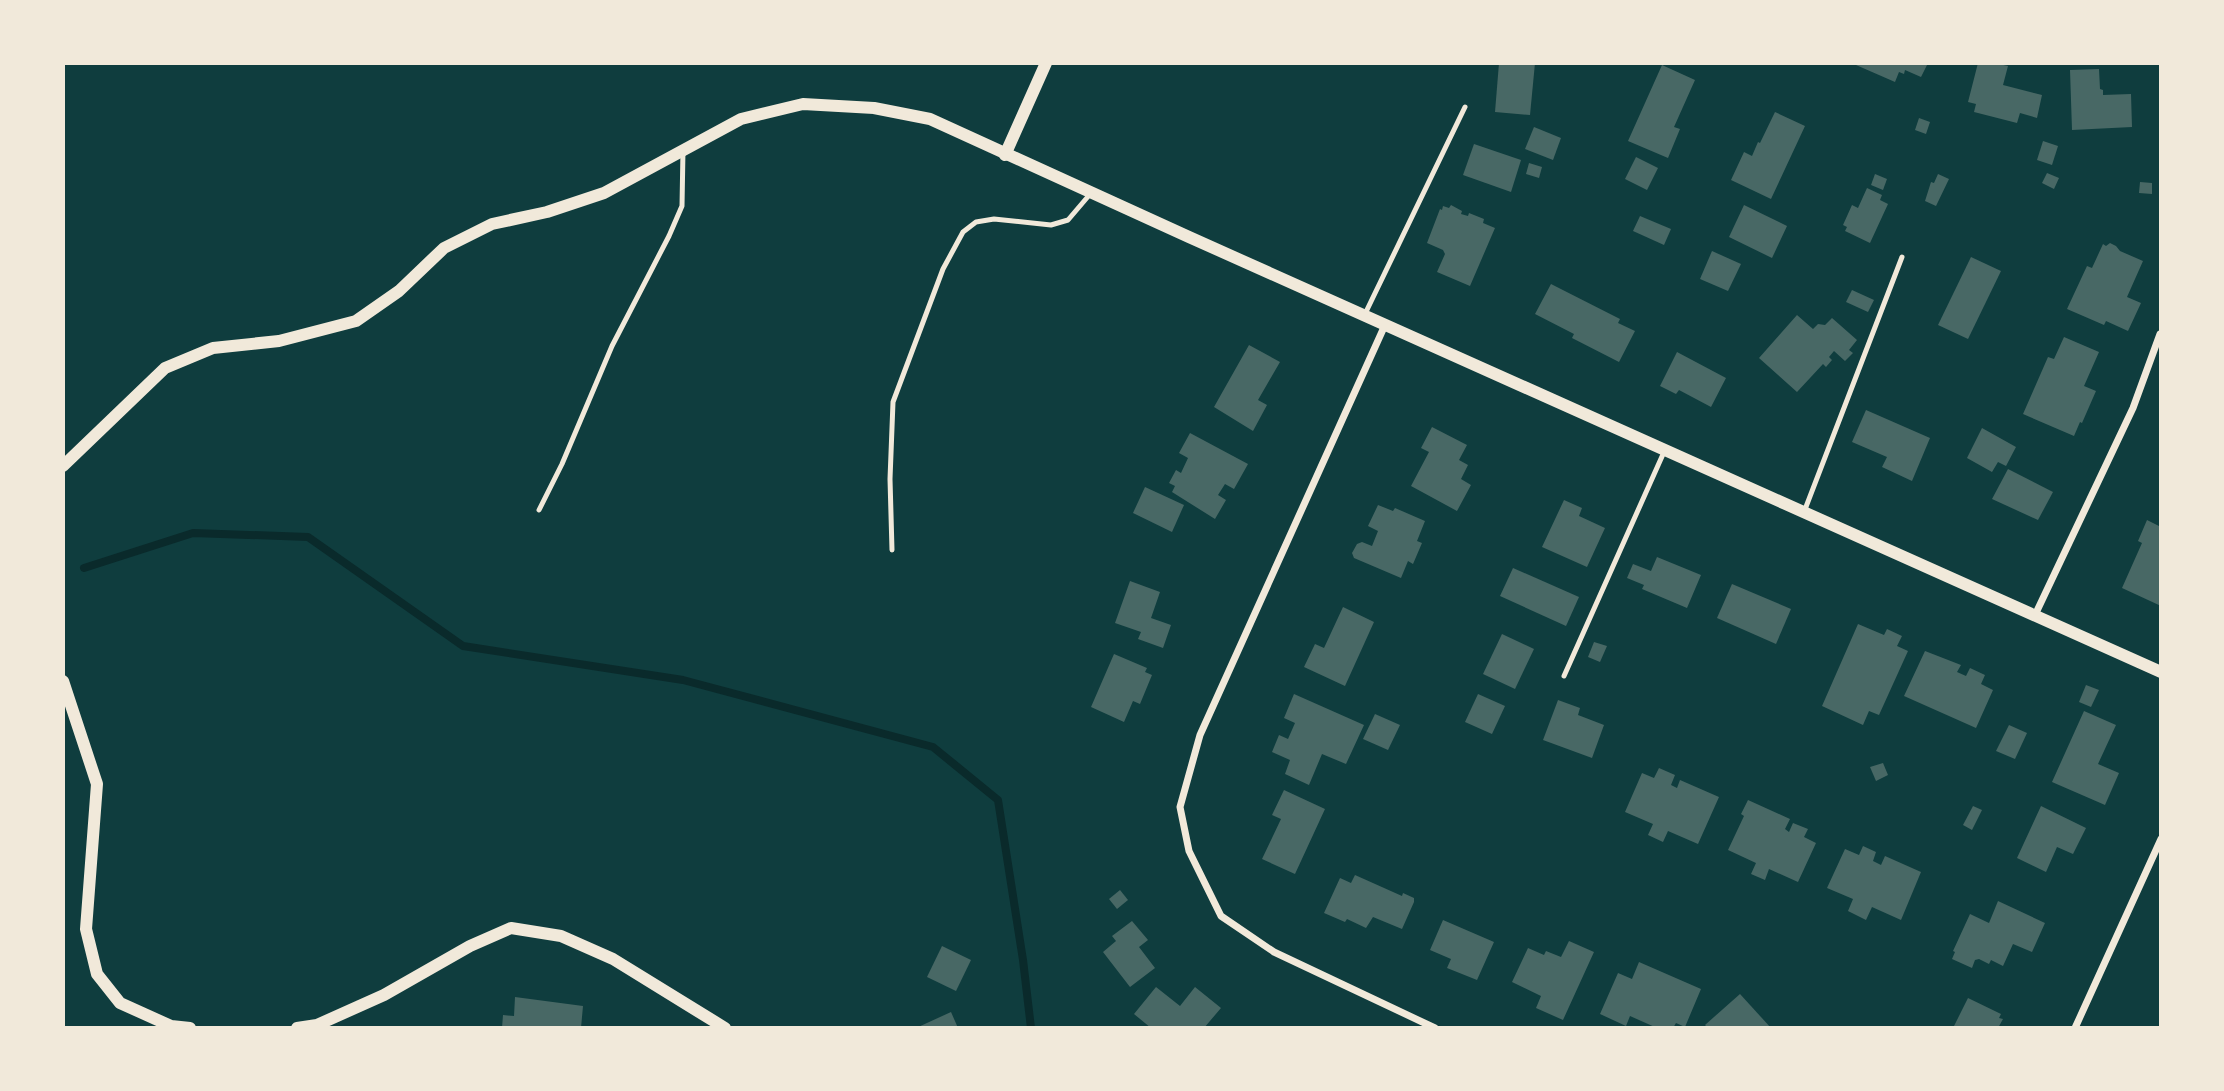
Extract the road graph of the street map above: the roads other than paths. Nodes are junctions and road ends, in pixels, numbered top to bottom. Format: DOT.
graph roads {
  1 [pos="1046,63"];
  2 [pos="1465,107"];
  3 [pos="683,150"];
  4 [pos="1005,155"];
  5 [pos="1091,193"];
  6 [pos="1902,257"];
  7 [pos="1364,316"];
  8 [pos="1385,325"];
  9 [pos="2160,334"];
  10 [pos="1665,450"];
  11 [pos="63,466"];
  12 [pos="539,510"];
  13 [pos="1804,512"];
  14 [pos="892,550"];
  15 [pos="2035,615"];
  16 [pos="2161,672"];
  17 [pos="1564,676"];
  18 [pos="63,681"];
  19 [pos="2161,839"];
  20 [pos="190,1028"];
  21 [pos="297,1028"];
  22 [pos="725,1028"];
  23 [pos="1435,1028"];
  24 [pos="2075,1028"];
  1 -- 4 [label="street"];
  2 -- 7 [label="lane"];
  3 -- 4 [label="street"];
  3 -- 11 [label="street"];
  3 -- 12 [label="lane"];
  4 -- 5 [label="street"];
  5 -- 7 [label="street"];
  5 -- 14 [label="lane"];
  6 -- 13 [label="lane"];
  7 -- 8 [label="street"];
  8 -- 10 [label="street"];
  8 -- 23 [label="street"];
  9 -- 15 [label="street"];
  10 -- 13 [label="street"];
  10 -- 17 [label="lane"];
  13 -- 15 [label="street"];
  15 -- 16 [label="street"];
  18 -- 20 [label="street"];
  19 -- 24 [label="street"];
  21 -- 22 [label="street"];
}
